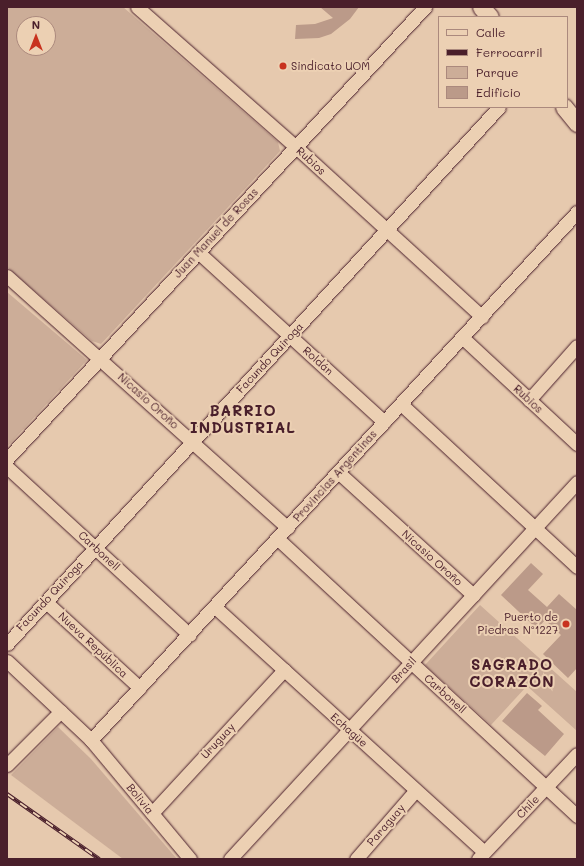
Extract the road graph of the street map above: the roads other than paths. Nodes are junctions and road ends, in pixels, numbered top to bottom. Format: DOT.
graph roads {
  1 [pos="137,7"];
  2 [pos="425,7"];
  3 [pos="481,7"];
  4 [pos="489,16"];
  5 [pos="498,108"];
  6 [pos="565,108"];
  7 [pos="577,123"];
  8 [pos="296,147"];
  9 [pos="577,212"];
  10 [pos="386,231"];
  11 [pos="198,252"];
  12 [pos="7,276"];
  13 [pos="482,317"];
  14 [pos="290,336"];
  15 [pos="462,338"];
  16 [pos="577,346"];
  17 [pos="101,358"];
  18 [pos="529,400"];
  19 [pos="401,404"];
  20 [pos="384,422"];
  21 [pos="193,442"];
  22 [pos="577,444"];
  23 [pos="7,459"];
  24 [pos="7,467"];
  25 [pos="338,472"];
  26 [pos="577,482"];
  27 [pos="288,528"];
  28 [pos="534,528"];
  29 [pos="278,539"];
  30 [pos="96,547"];
  31 [pos="577,567"];
  32 [pos="473,595"];
  33 [pos="46,602"];
  34 [pos="215,607"];
  35 [pos="190,635"];
  36 [pos="7,644"];
  37 [pos="7,661"];
  38 [pos="411,663"];
  39 [pos="284,670"];
  40 [pos="140,688"];
  41 [pos="61,711"];
  42 [pos="349,730"];
  43 [pos="91,740"];
  44 [pos="577,754"];
  45 [pos="7,765"];
  46 [pos="547,787"];
  47 [pos="416,790"];
  48 [pos="152,813"];
  49 [pos="577,816"];
  50 [pos="481,856"];
  51 [pos="190,859"];
  52 [pos="230,859"];
  53 [pos="356,859"];
  1 -- 8 [label="street, Rubios"];
  2 -- 8 [label="street, Juan Manuel de Rosas"];
  3 -- 4 [label="main road"];
  5 -- 10 [label="street, Facundo Quiroga"];
  6 -- 7 [label="main road"];
  8 -- 10 [label="street, Rubios"];
  8 -- 11 [label="street, Juan Manuel de Rosas"];
  9 -- 13 [label="street, Provincias Argentinas"];
  10 -- 13 [label="street, Rubios"];
  10 -- 14 [label="street, Facundo Quiroga"];
  11 -- 14 [label="street, Roldán"];
  11 -- 17 [label="street, Juan Manuel de Rosas"];
  12 -- 17 [label="street, Nicasio Oroño"];
  13 -- 15 [label="street, Provincias Argentinas"];
  14 -- 20 [label="street, Roldán"];
  14 -- 21 [label="street, Facundo Quiroga"];
  15 -- 18 [label="street, Rubios"];
  15 -- 19 [label="street, Provincias Argentinas"];
  16 -- 18 [label="street"];
  17 -- 21 [label="street, Nicasio Oroño"];
  17 -- 23 [label="street, Juan Manuel de Rosas"];
  18 -- 22 [label="street, Rubios"];
  19 -- 20 [label="street, Provincias Argentinas"];
  19 -- 28 [label="street"];
  20 -- 25 [label="street, Provincias Argentinas"];
  21 -- 27 [label="street, Nicasio Oroño"];
  21 -- 30 [label="street, Facundo Quiroga"];
  24 -- 30 [label="street, Carbonell"];
  25 -- 27 [label="street, Provincias Argentinas"];
  25 -- 32 [label="street, Nicasio Oroño"];
  26 -- 28 [label="street, Brasil"];
  27 -- 29 [label="street, Provincias Argentinas"];
  28 -- 31 [label="street"];
  28 -- 32 [label="street, Brasil"];
  29 -- 34 [label="street, Provincias Argentinas"];
  29 -- 38 [label="street, Carbonell"];
  30 -- 33 [label="street, Facundo Quiroga"];
  30 -- 35 [label="street, Carbonell"];
  32 -- 38 [label="street, Brasil"];
  33 -- 36 [label="street, Facundo Quiroga"];
  33 -- 40 [label="street, Nueva República"];
  34 -- 35 [label="street, Provincias Argentinas"];
  34 -- 39 [label="street, Echagüe"];
  35 -- 40 [label="street, Provincias Argentinas"];
  37 -- 41 [label="street"];
  38 -- 42 [label="street, Brasil"];
  38 -- 46 [label="street, Carbonell"];
  39 -- 42 [label="street, Echagüe"];
  39 -- 48 [label="street, Uruguay"];
  40 -- 43 [label="street, Provincias Argentinas"];
  41 -- 43 [label="street"];
  41 -- 45 [label="street"];
  42 -- 47 [label="street, Echagüe"];
  42 -- 52 [label="street, Brasil"];
  43 -- 48 [label="street, Bolivia"];
  44 -- 46 [label="street, Chile"];
  46 -- 49 [label="street, Carbonell"];
  46 -- 50 [label="street, Chile"];
  47 -- 50 [label="street, Echagüe"];
  47 -- 53 [label="street, Paraguay"];
  48 -- 51 [label="street, Bolivia"];
}
